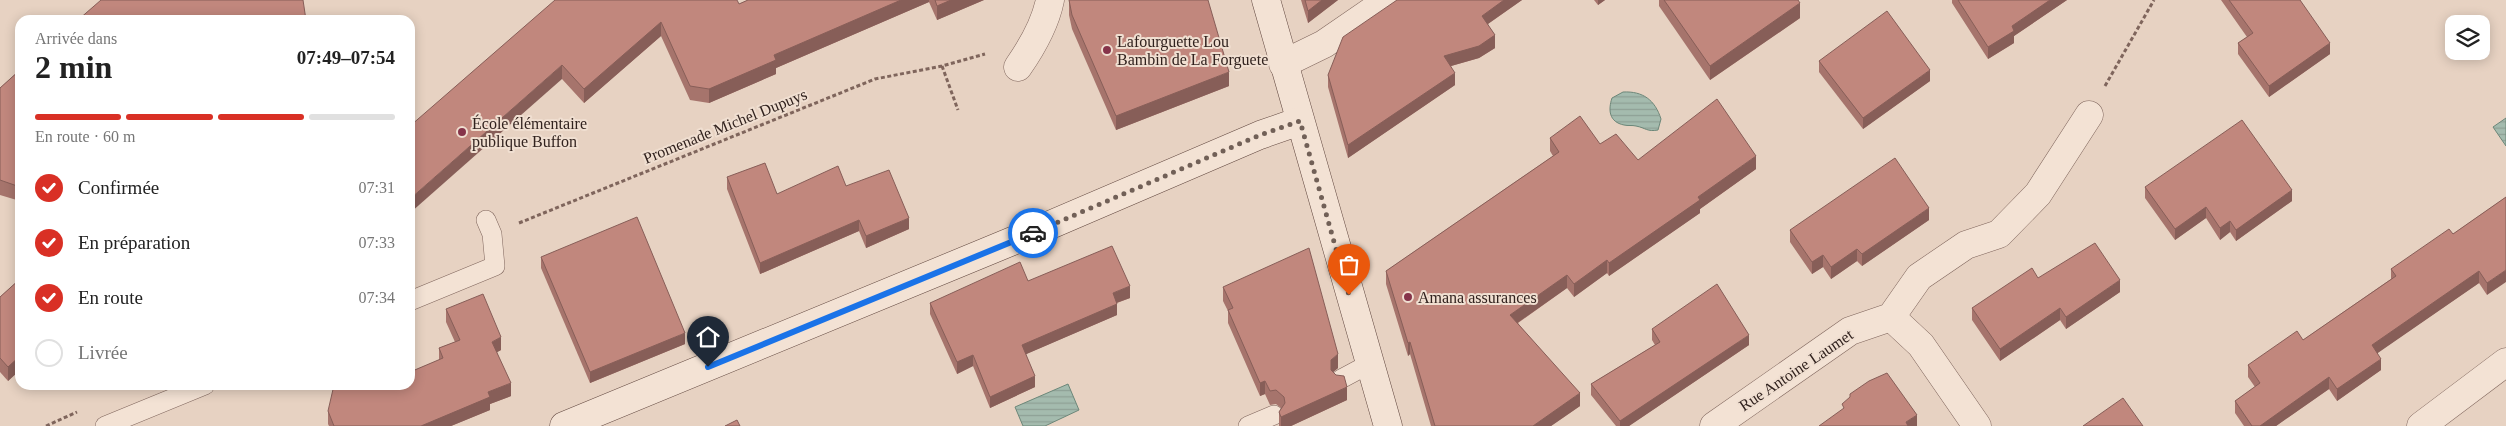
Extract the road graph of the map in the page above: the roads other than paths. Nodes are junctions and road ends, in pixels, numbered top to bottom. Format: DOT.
graph roads {
  1 [pos="1050,0"];
  2 [pos="1266,0"];
  3 [pos="1388,0"];
  4 [pos="1283,64"];
  5 [pos="1018,67"];
  6 [pos="2089,115"];
  7 [pos="1300,121"];
  8 [pos="489,227"];
  9 [pos="415,299"];
  10 [pos="1891,317"];
  11 [pos="2506,362"];
  12 [pos="1370,364"];
  13 [pos="1341,379"];
  14 [pos="193,390"];
  15 [pos="1274,415"];
  16 [pos="105,426"];
  17 [pos="564,426"];
  18 [pos="1248,426"];
  19 [pos="1388,426"];
  20 [pos="1714,426"];
  21 [pos="1977,426"];
  22 [pos="2421,426"];
  1 -- 5 [label="street"];
  2 -- 4 [label="street"];
  3 -- 4 [label="street"];
  4 -- 7 [label="street"];
  6 -- 10 [label="street"];
  7 -- 12 [label="street"];
  7 -- 17 [label="street"];
  8 -- 9 [label="lane"];
  10 -- 20 [label="street, Rue Antoine Laumet"];
  10 -- 21 [label="street"];
  11 -- 22 [label="street"];
  12 -- 13 [label="lane"];
  12 -- 19 [label="street"];
  14 -- 16 [label="lane"];
  15 -- 18 [label="lane"];
}
